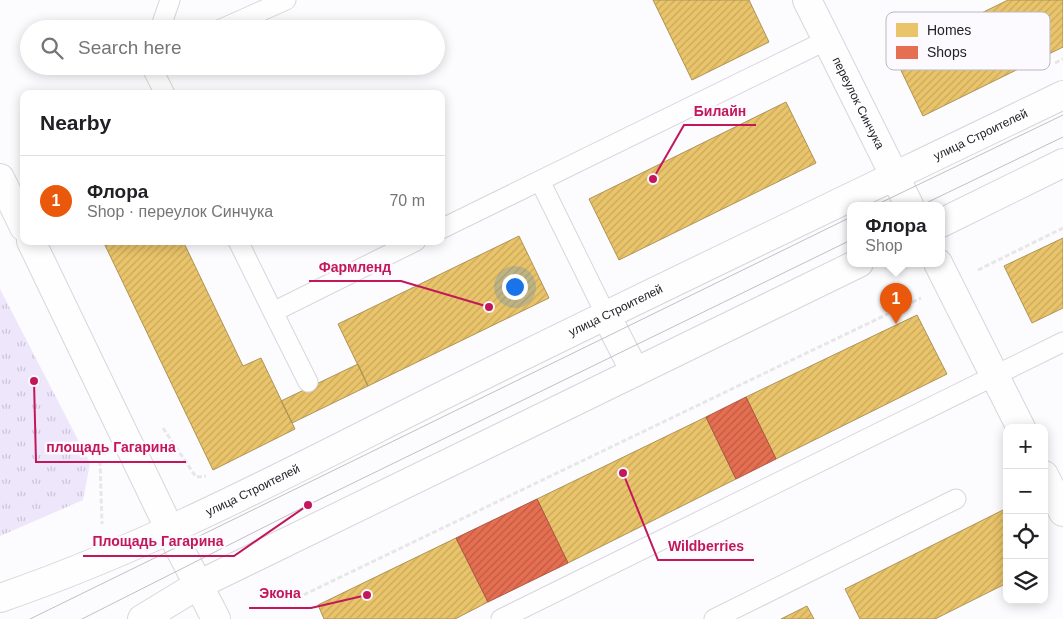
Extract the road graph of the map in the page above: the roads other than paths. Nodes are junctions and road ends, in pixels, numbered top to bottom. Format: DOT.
graph roads {
  1 [pos="170,0"];
  2 [pos="286,0"];
  3 [pos="807,0"];
  4 [pos="163,20"];
  5 [pos="241,20"];
  6 [pos="826,40"];
  7 [pos="156,75"];
  8 [pos="163,90"];
  9 [pos="1063,95"];
  10 [pos="1063,163"];
  11 [pos="895,176"];
  12 [pos="0,178"];
  13 [pos="540,180"];
  14 [pos="908,202"];
  15 [pos="20,219"];
  16 [pos="945,221"];
  17 [pos="445,227"];
  18 [pos="33,245"];
  19 [pos="240,245"];
  20 [pos="408,245"];
  21 [pos="851,267"];
  22 [pos="943,274"];
  23 [pos="273,312"];
  24 [pos="606,314"];
  25 [pos="1063,342"];
  26 [pos="635,372"];
  27 [pos="994,375"];
  28 [pos="308,382"];
  29 [pos="1019,424"];
  30 [pos="1048,483"];
  31 [pos="956,499"];
  32 [pos="1063,512"];
  33 [pos="170,530"];
  34 [pos="198,585"];
  35 [pos="0,598"];
  36 [pos="142,619"];
  37 [pos="216,619"];
  38 [pos="501,619"];
  39 [pos="714,619"];
  1 -- 4 [label="lane"];
  2 -- 5 [label="lane"];
  3 -- 6 [label="main road, переулок Синчука"];
  6 -- 11 [label="main road, переулок Синчука"];
  6 -- 13 [label="lane"];
  7 -- 8 [label="lane"];
  9 -- 11 [label="main road, улица Строителей"];
  10 -- 16 [label="main road"];
  11 -- 14 [label="main road, переулок Синчука"];
  11 -- 24 [label="main road, улица Строителей"];
  12 -- 15 [label="main road"];
  13 -- 17 [label="lane"];
  13 -- 24 [label="lane"];
  18 -- 33 [label="main road"];
  19 -- 23 [label="lane"];
  20 -- 23 [label="lane"];
  21 -- 26 [label="main road"];
  22 -- 27 [label="main road"];
  23 -- 28 [label="lane"];
  24 -- 26 [label="main road"];
  24 -- 33 [label="main road, улица Строителей"];
  25 -- 27 [label="lane"];
  26 -- 34 [label="main road"];
  27 -- 29 [label="main road"];
  27 -- 38 [label="lane"];
  30 -- 32 [label="main road"];
  31 -- 39 [label="lane"];
  33 -- 34 [label="main road"];
  33 -- 35 [label="main road, улица Строителей"];
  34 -- 36 [label="main road"];
  34 -- 37 [label="main road"];
}
